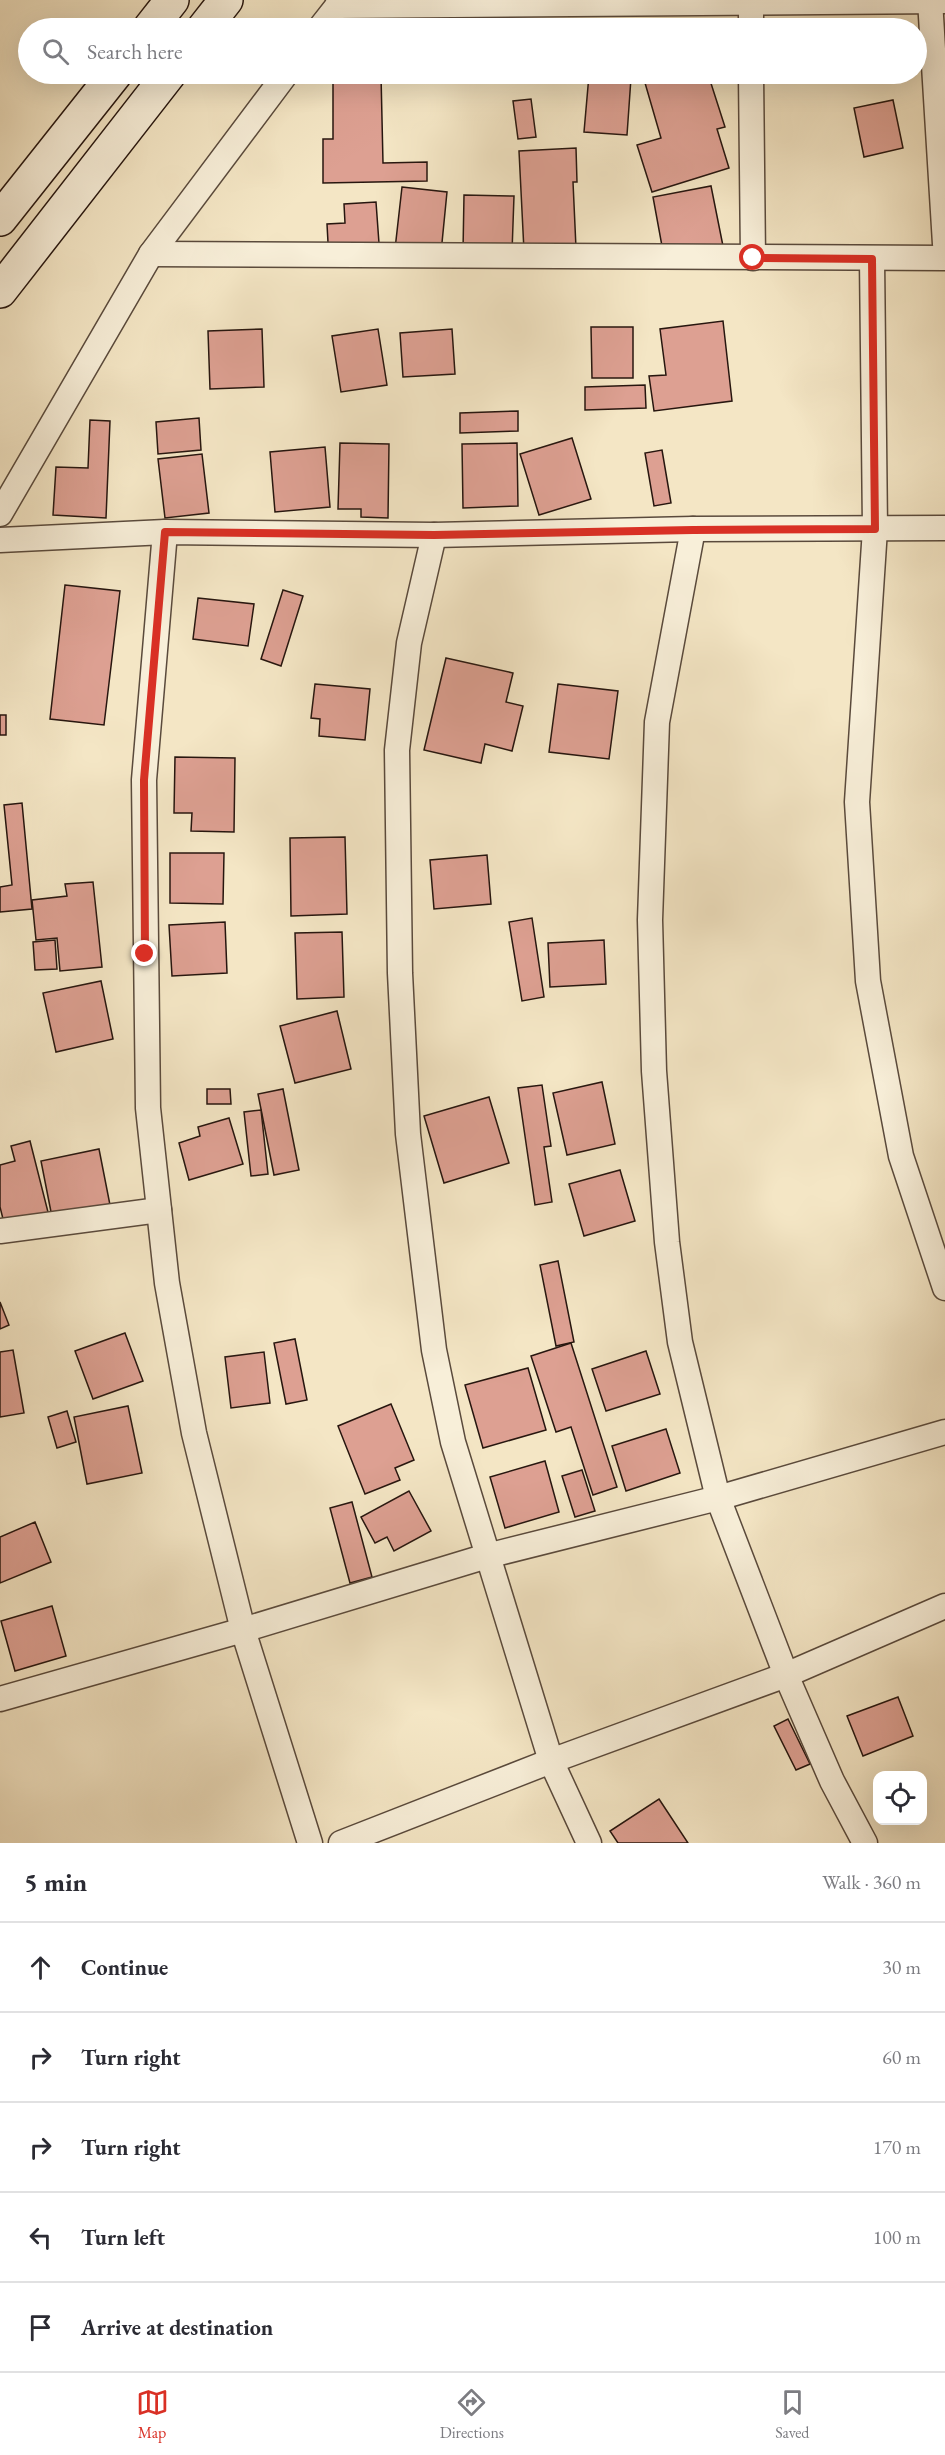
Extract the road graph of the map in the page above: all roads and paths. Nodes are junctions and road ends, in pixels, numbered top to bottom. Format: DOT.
graph roads {
  1 [pos="172,0"];
  2 [pos="226,0"];
  3 [pos="751,1"];
  4 [pos="935,1"];
  5 [pos="339,3"];
  6 [pos="158,18"];
  7 [pos="212,18"];
  8 [pos="328,18"];
  9 [pos="751,18"];
  10 [pos="107,84"];
  11 [pos="161,84"];
  12 [pos="278,84"];
  13 [pos="752,84"];
  14 [pos="0,219"];
  15 [pos="945,244"];
  16 [pos="150,254"];
  17 [pos="753,258"];
  18 [pos="945,258"];
  19 [pos="872,259"];
  20 [pos="0,291"];
  21 [pos="0,513"];
  22 [pos="945,528"];
  23 [pos="875,529"];
  24 [pos="693,530"];
  25 [pos="165,532"];
  26 [pos="434,535"];
  27 [pos="0,540"];
  28 [pos="159,1210"];
  29 [pos="0,1231"];
  30 [pos="945,1288"];
  31 [pos="945,1432"];
  32 [pos="717,1498"];
  33 [pos="487,1556"];
  34 [pos="945,1606"];
  35 [pos="243,1630"];
  36 [pos="786,1676"];
  37 [pos="0,1699"];
  38 [pos="551,1761"];
  39 [pos="310,1843"];
  40 [pos="340,1843"];
  41 [pos="589,1843"];
  42 [pos="866,1843"];
  1 -- 6 [label="main road"];
  2 -- 7 [label="main road"];
  3 -- 4 [label="street"];
  3 -- 5 [label="street"];
  3 -- 9 [label="street"];
  4 -- 15 [label="street"];
  5 -- 8 [label="street"];
  10 -- 14 [label="main road"];
  11 -- 20 [label="main road"];
  12 -- 16 [label="street"];
  13 -- 17 [label="street"];
  16 -- 17 [label="street"];
  16 -- 21 [label="street"];
  17 -- 19 [label="street"];
  18 -- 19 [label="street"];
  19 -- 23 [label="street"];
  22 -- 23 [label="street"];
  23 -- 24 [label="street"];
  23 -- 30 [label="street"];
  24 -- 26 [label="street"];
  24 -- 32 [label="street"];
  25 -- 26 [label="street"];
  25 -- 27 [label="street"];
  25 -- 28 [label="street"];
  26 -- 33 [label="street"];
  28 -- 29 [label="street"];
  28 -- 35 [label="street"];
  31 -- 32 [label="street"];
  32 -- 33 [label="street"];
  32 -- 36 [label="street"];
  33 -- 35 [label="street"];
  33 -- 38 [label="street"];
  34 -- 36 [label="street"];
  35 -- 37 [label="street"];
  35 -- 39 [label="street"];
  36 -- 38 [label="street"];
  36 -- 42 [label="street"];
  38 -- 40 [label="street"];
  38 -- 41 [label="street"];
}
